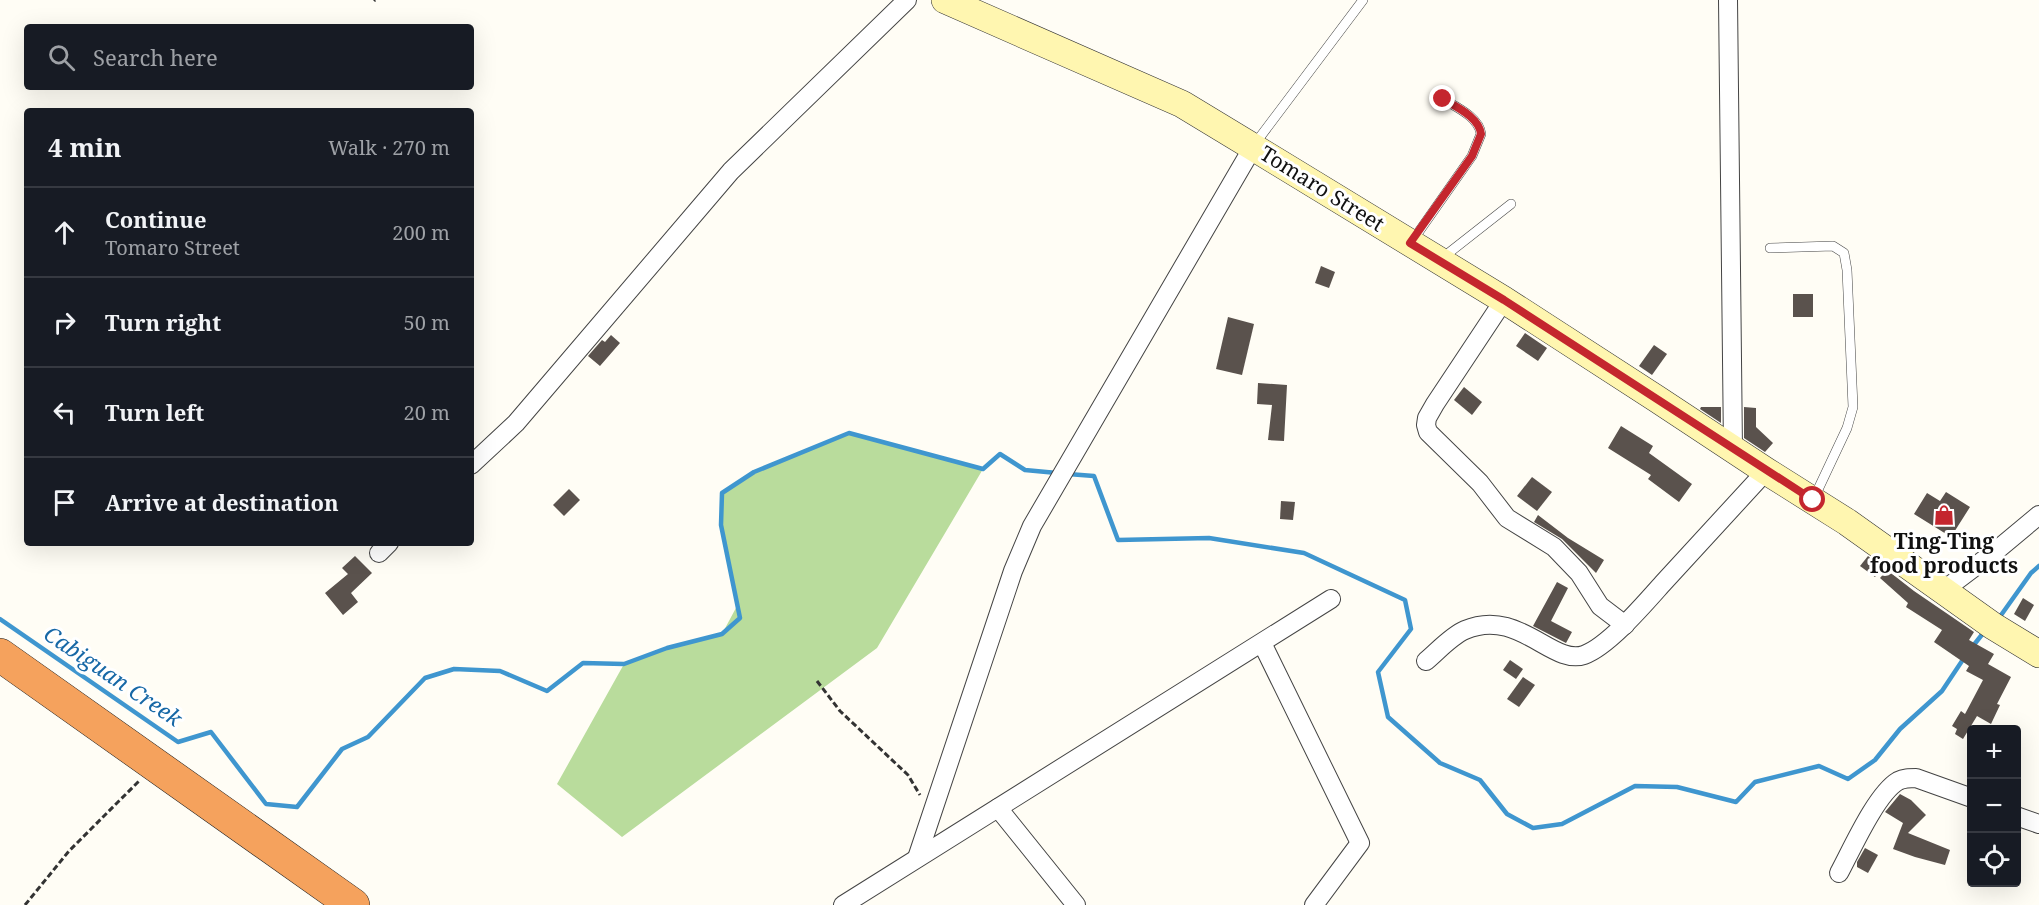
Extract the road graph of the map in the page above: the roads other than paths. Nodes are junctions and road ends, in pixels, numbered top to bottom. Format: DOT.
graph roads {
  1 [pos="907,0"];
  2 [pos="945,0"];
  3 [pos="1363,0"];
  4 [pos="1728,0"];
  5 [pos="1443,99"];
  6 [pos="1253,147"];
  7 [pos="1511,204"];
  8 [pos="1410,243"];
  9 [pos="1770,248"];
  10 [pos="1439,261"];
  11 [pos="1504,300"];
  12 [pos="1733,449"];
  13 [pos="474,462"];
  14 [pos="1766,471"];
  15 [pos="1813,500"];
  16 [pos="2039,515"];
  17 [pos="1944,590"];
  18 [pos="1331,599"];
  19 [pos="1625,625"];
  20 [pos="1262,643"];
  21 [pos="2039,654"];
  22 [pos="1426,661"];
  23 [pos="7,667"];
  24 [pos="1967,797"];
  25 [pos="998,808"];
  26 [pos="2021,818"];
  27 [pos="2039,824"];
  28 [pos="917,858"];
  29 [pos="1839,873"];
  30 [pos="332,905"];
  31 [pos="353,905"];
  32 [pos="843,905"];
  33 [pos="1076,905"];
  34 [pos="1314,905"];
  1 -- 13 [label="street"];
  2 -- 6 [label="street, Tomaro Street"];
  3 -- 6 [label="lane"];
  4 -- 12 [label="street"];
  5 -- 8 [label="lane"];
  6 -- 8 [label="street, Tomaro Street"];
  6 -- 28 [label="street"];
  7 -- 10 [label="lane"];
  8 -- 10 [label="street, Tomaro Street"];
  9 -- 15 [label="lane"];
  10 -- 11 [label="street, Tomaro Street"];
  11 -- 12 [label="street, Tomaro Street"];
  11 -- 19 [label="street"];
  12 -- 14 [label="street, Tomaro Street"];
  14 -- 15 [label="street, Tomaro Street"];
  14 -- 19 [label="street"];
  15 -- 17 [label="street, Tomaro Street"];
  16 -- 17 [label="street"];
  17 -- 21 [label="street, Tomaro Street"];
  18 -- 20 [label="street"];
  19 -- 22 [label="street"];
  20 -- 25 [label="street"];
  20 -- 34 [label="street"];
  23 -- 30 [label="highway"];
  23 -- 31 [label="highway"];
  24 -- 29 [label="street"];
  25 -- 28 [label="street"];
  25 -- 33 [label="street"];
  26 -- 27 [label="street"];
  28 -- 32 [label="street"];
}
